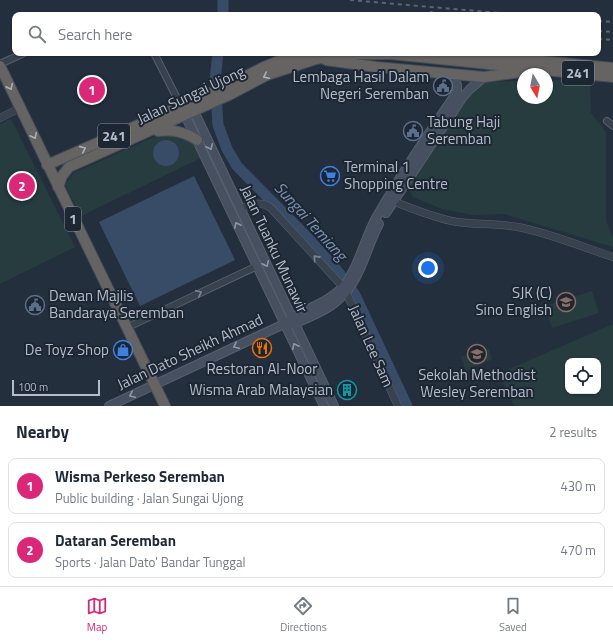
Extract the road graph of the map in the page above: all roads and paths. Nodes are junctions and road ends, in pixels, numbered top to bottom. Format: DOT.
graph roads {
  1 [pos="18,56"];
  2 [pos="156,56"];
  3 [pos="313,56"];
  4 [pos="411,56"];
  5 [pos="491,56"];
  6 [pos="0,65"];
  7 [pos="532,68"];
  8 [pos="613,68"];
  9 [pos="553,70"];
  10 [pos="517,72"];
  11 [pos="451,74"];
  12 [pos="484,77"];
  13 [pos="613,77"];
  14 [pos="20,108"];
  15 [pos="187,109"];
  16 [pos="449,112"];
  17 [pos="0,118"];
  18 [pos="607,121"];
  19 [pos="613,126"];
  20 [pos="147,132"];
  21 [pos="197,140"];
  22 [pos="47,165"];
  23 [pos="58,187"];
  24 [pos="390,200"];
  25 [pos="240,209"];
  26 [pos="613,257"];
  27 [pos="257,266"];
  28 [pos="346,288"];
  29 [pos="293,321"];
  30 [pos="284,324"];
  31 [pos="126,328"];
  32 [pos="154,385"];
  33 [pos="322,405"];
  34 [pos="109,406"];
  35 [pos="165,406"];
  36 [pos="334,406"];
  37 [pos="398,406"];
  1 -- 6 [label="street"];
  2 -- 15 [label="street"];
  3 -- 11 [label="highway"];
  3 -- 15 [label="highway, Jalan Sungai Ujong / 241"];
  4 -- 7 [label="highway, Jalan Sungai Ujong / 241"];
  5 -- 8 [label="highway, 241"];
  6 -- 14 [label="highway, 1, one-way"];
  9 -- 13 [label="highway, Jalan Sungai Ujong / 241"];
  10 -- 12 [label="highway"];
  11 -- 12 [label="highway"];
  11 -- 16 [label="main road"];
  12 -- 16 [label="main road"];
  14 -- 17 [label="street"];
  14 -- 22 [label="highway, 1, one-way"];
  15 -- 20 [label="highway, Jalan Sungai Ujong / 241"];
  15 -- 21 [label="main road, Jalan Tuanku Munawir"];
  22 -- 15 [label="highway, Jalan Sungai Ujong / 241, one-way"];
  15 -- 25 [label="main road, Jalan Tuanku Munawir, one-way"];
  16 -- 24 [label="main road, Jalan Dato Sheikh Ahmad"];
  18 -- 19 [label="street"];
  20 -- 21 [label="highway"];
  20 -- 23 [label="highway, Jalan Sungai Ujong / 241"];
  27 -- 21 [label="main road, Jalan Tuanku Munawir, one-way"];
  22 -- 23 [label="highway, 1"];
  23 -- 31 [label="highway, 1"];
  24 -- 26 [label="street"];
  24 -- 28 [label="main road, Jalan Dato Sheikh Ahmad"];
  28 -- 25 [label="street, Jalan Lee Sam, one-way"];
  25 -- 29 [label="main road, Jalan Tuanku Munawir, one-way"];
  27 -- 30 [label="main road, Jalan Tuanku Munawir"];
  31 -- 27 [label="street, one-way"];
  28 -- 29 [label="main road, Jalan Dato Sheikh Ahmad"];
  28 -- 37 [label="street, Jalan Lee Sam"];
  29 -- 30 [label="main road, Jalan Dato Sheikh Ahmad"];
  29 -- 36 [label="main road, Jalan Tuanku Munawir"];
  30 -- 32 [label="main road, Jalan Dato Sheikh Ahmad, one-way"];
  33 -- 30 [label="main road, Jalan Tuanku Munawir, one-way"];
  31 -- 32 [label="highway, 1"];
  32 -- 34 [label="main road, Jalan Dato Sheikh Ahmad, one-way"];
  32 -- 35 [label="highway, 1"];
}
